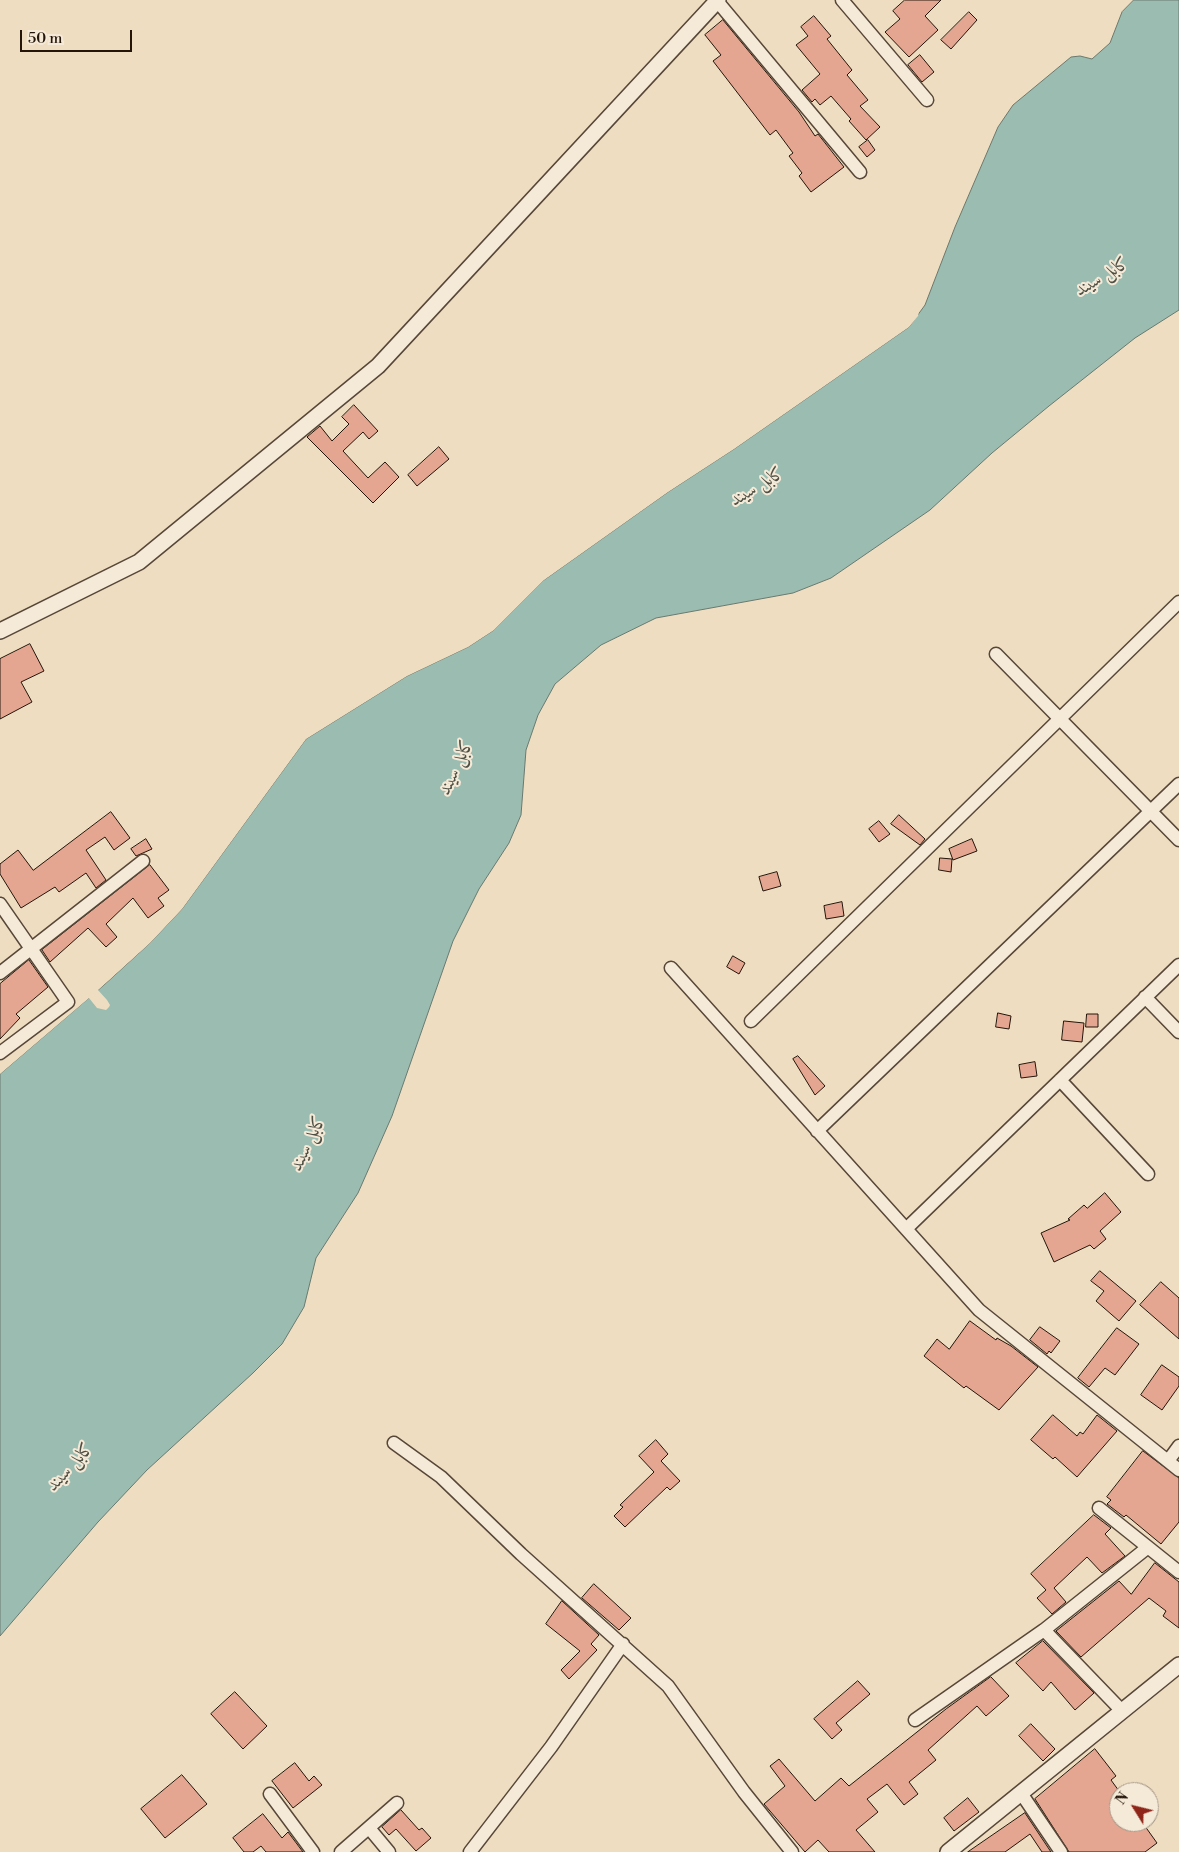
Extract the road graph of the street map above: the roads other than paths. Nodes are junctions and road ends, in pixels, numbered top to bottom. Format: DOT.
graph roads {
  1 [pos="842,0"];
  2 [pos="718,1"];
  3 [pos="927,100"];
  4 [pos="860,172"];
  5 [pos="1179,602"];
  6 [pos="0,631"];
  7 [pos="996,654"];
  8 [pos="1060,719"];
  9 [pos="1179,784"];
  10 [pos="1150,811"];
  11 [pos="1179,840"];
  12 [pos="143,861"];
  13 [pos="0,904"];
  14 [pos="31,947"];
  15 [pos="1179,965"];
  16 [pos="671,968"];
  17 [pos="0,973"];
  18 [pos="1145,997"];
  19 [pos="751,1021"];
  20 [pos="1179,1032"];
  21 [pos="0,1053"];
  22 [pos="1060,1080"];
  23 [pos="817,1131"];
  24 [pos="1148,1174"];
  25 [pos="906,1229"];
  26 [pos="394,1443"];
  27 [pos="1179,1446"];
  28 [pos="1168,1461"];
  29 [pos="1179,1470"];
  30 [pos="1099,1508"];
  31 [pos="1147,1548"];
  32 [pos="1179,1572"];
  33 [pos="1044,1630"];
  34 [pos="623,1644"];
  35 [pos="1179,1665"];
  36 [pos="1122,1711"];
  37 [pos="915,1720"];
  38 [pos="1021,1793"];
  39 [pos="270,1794"];
  40 [pos="397,1803"];
  41 [pos="369,1828"];
  42 [pos="313,1852"];
  43 [pos="341,1852"];
  44 [pos="389,1852"];
  45 [pos="470,1852"];
  46 [pos="792,1852"];
  47 [pos="948,1852"];
  48 [pos="1061,1852"];
  1 -- 3 [label="street"];
  2 -- 4 [label="street"];
  2 -- 6 [label="street"];
  5 -- 8 [label="street"];
  7 -- 8 [label="street"];
  8 -- 10 [label="street"];
  8 -- 19 [label="street"];
  9 -- 10 [label="street"];
  10 -- 11 [label="street"];
  10 -- 23 [label="street"];
  12 -- 14 [label="street"];
  13 -- 14 [label="street"];
  14 -- 17 [label="street"];
  14 -- 21 [label="street"];
  15 -- 18 [label="street"];
  16 -- 23 [label="street"];
  18 -- 20 [label="street"];
  18 -- 22 [label="street"];
  22 -- 24 [label="street"];
  22 -- 25 [label="street"];
  23 -- 25 [label="street"];
  25 -- 28 [label="street"];
  26 -- 34 [label="street"];
  27 -- 28 [label="street"];
  28 -- 29 [label="street"];
  30 -- 31 [label="street"];
  31 -- 32 [label="street"];
  31 -- 33 [label="street"];
  33 -- 36 [label="street"];
  33 -- 37 [label="street"];
  34 -- 45 [label="street"];
  34 -- 46 [label="street"];
  35 -- 36 [label="street"];
  36 -- 38 [label="street"];
  38 -- 47 [label="street"];
  38 -- 48 [label="street"];
  39 -- 42 [label="street"];
  40 -- 41 [label="street"];
  41 -- 43 [label="street"];
  41 -- 44 [label="street"];
}
